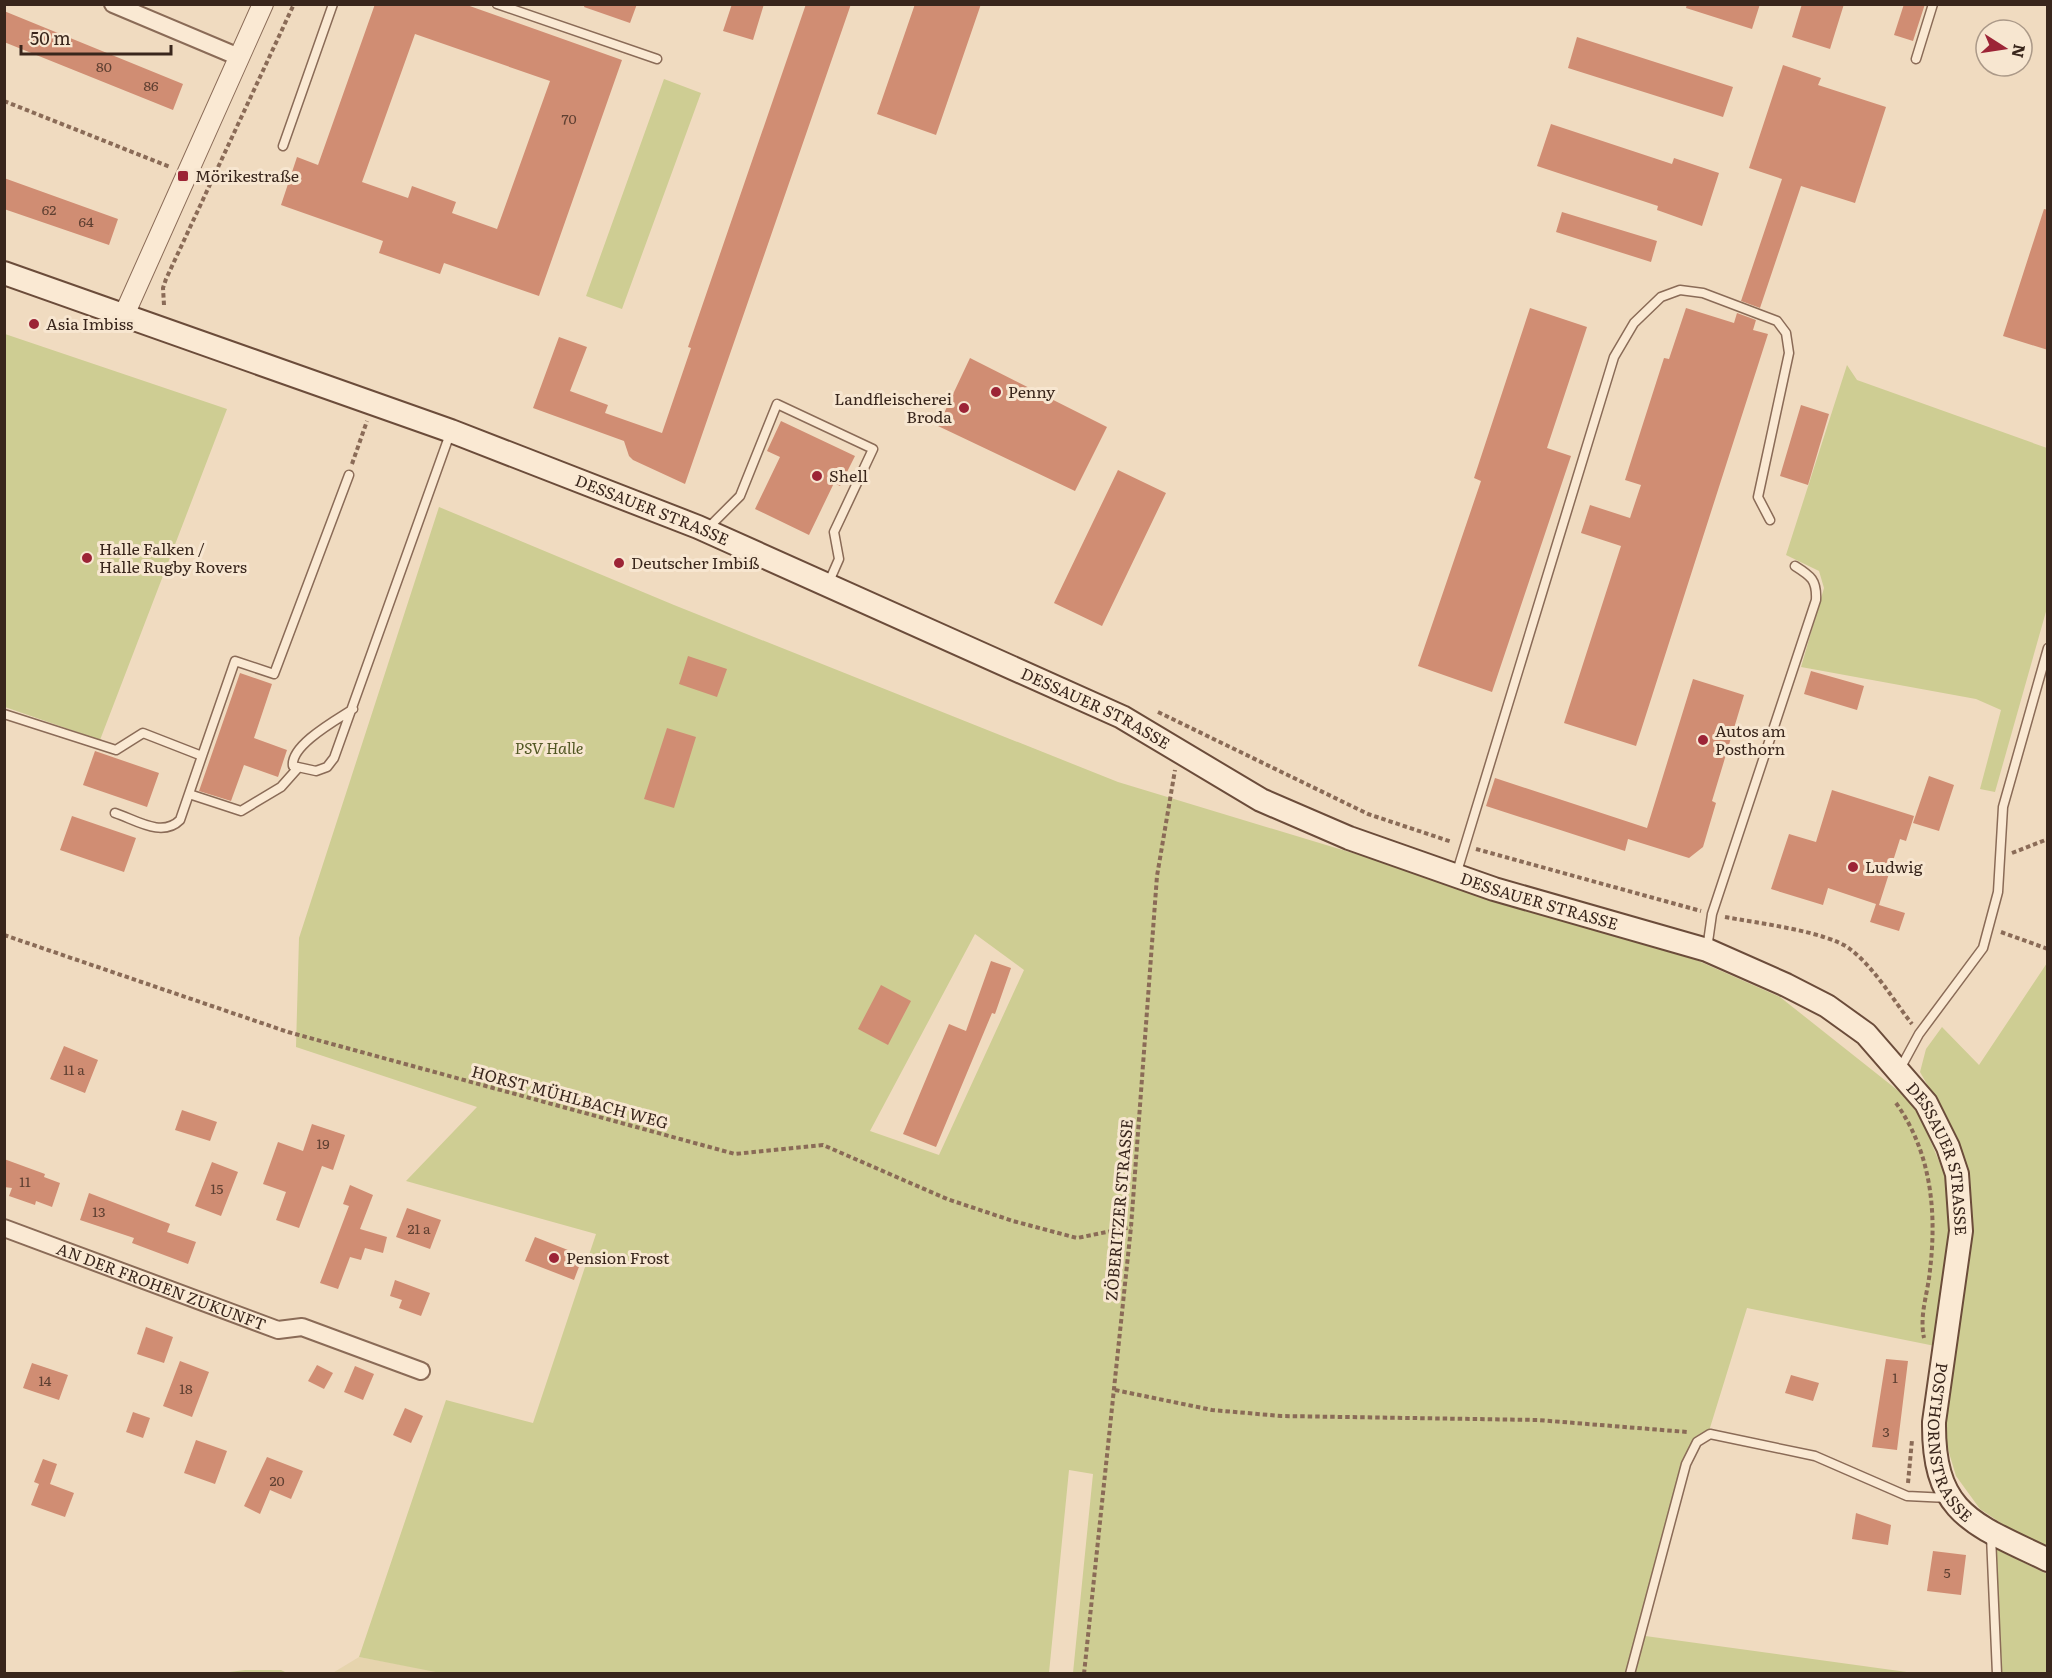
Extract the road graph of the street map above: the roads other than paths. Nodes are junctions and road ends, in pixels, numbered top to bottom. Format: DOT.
graph roads {
  1 [pos="113,4"];
  2 [pos="263,4"];
  3 [pos="333,4"];
  4 [pos="496,4"];
  5 [pos="531,4"];
  6 [pos="1933,4"];
  7 [pos="528,16"];
  8 [pos="239,57"];
  9 [pos="657,59"];
  10 [pos="1916,59"];
  11 [pos="282,146"];
  12 [pos="4,273"];
  13 [pos="124,315"];
  14 [pos="451,431"];
  15 [pos="348,475"];
  16 [pos="1770,520"];
  17 [pos="705,530"];
  18 [pos="1795,566"];
  19 [pos="828,584"];
  20 [pos="2048,648"];
  21 [pos="353,709"];
  22 [pos="4,714"];
  23 [pos="202,756"];
  24 [pos="297,769"];
  25 [pos="189,794"];
  26 [pos="115,813"];
  27 [pos="1455,875"];
  28 [pos="1707,950"];
  29 [pos="1899,1069"];
  30 [pos="4,1228"];
  31 [pos="1936,1342"];
  32 [pos="421,1371"];
  33 [pos="1950,1498"];
  34 [pos="1991,1533"];
  35 [pos="2048,1560"];
  36 [pos="1630,1674"];
  37 [pos="1997,1674"];
  1 -- 8 [label="street"];
  2 -- 8 [label="street"];
  3 -- 11 [label="lane"];
  4 -- 7 [label="lane"];
  5 -- 7 [label="lane"];
  6 -- 10 [label="lane"];
  7 -- 9 [label="lane"];
  8 -- 13 [label="street"];
  12 -- 13 [label="main road, DESSAUER STRASSE"];
  13 -- 14 [label="main road, DESSAUER STRASSE"];
  14 -- 17 [label="main road, DESSAUER STRASSE"];
  14 -- 21 [label="lane"];
  15 -- 23 [label="lane"];
  16 -- 27 [label="lane"];
  17 -- 19 [label="main road, DESSAUER STRASSE"];
  17 -- 19 [label="lane"];
  18 -- 28 [label="lane"];
  19 -- 27 [label="main road, DESSAUER STRASSE"];
  20 -- 29 [label="lane"];
  21 -- 24 [label="lane"];
  21 -- 24 [label="lane"];
  22 -- 23 [label="lane"];
  23 -- 25 [label="lane"];
  24 -- 25 [label="lane"];
  25 -- 26 [label="lane"];
  27 -- 28 [label="main road, DESSAUER STRASSE"];
  28 -- 29 [label="main road, DESSAUER STRASSE"];
  29 -- 31 [label="main road, DESSAUER STRASSE"];
  30 -- 32 [label="street, AN DER FROHEN ZUKUNFT"];
  31 -- 33 [label="main road, POSTHORNSTRASSE"];
  33 -- 34 [label="main road, POSTHORNSTRASSE"];
  33 -- 36 [label="lane"];
  34 -- 35 [label="main road, POSTHORNSTRASSE"];
  34 -- 37 [label="lane"];
}
